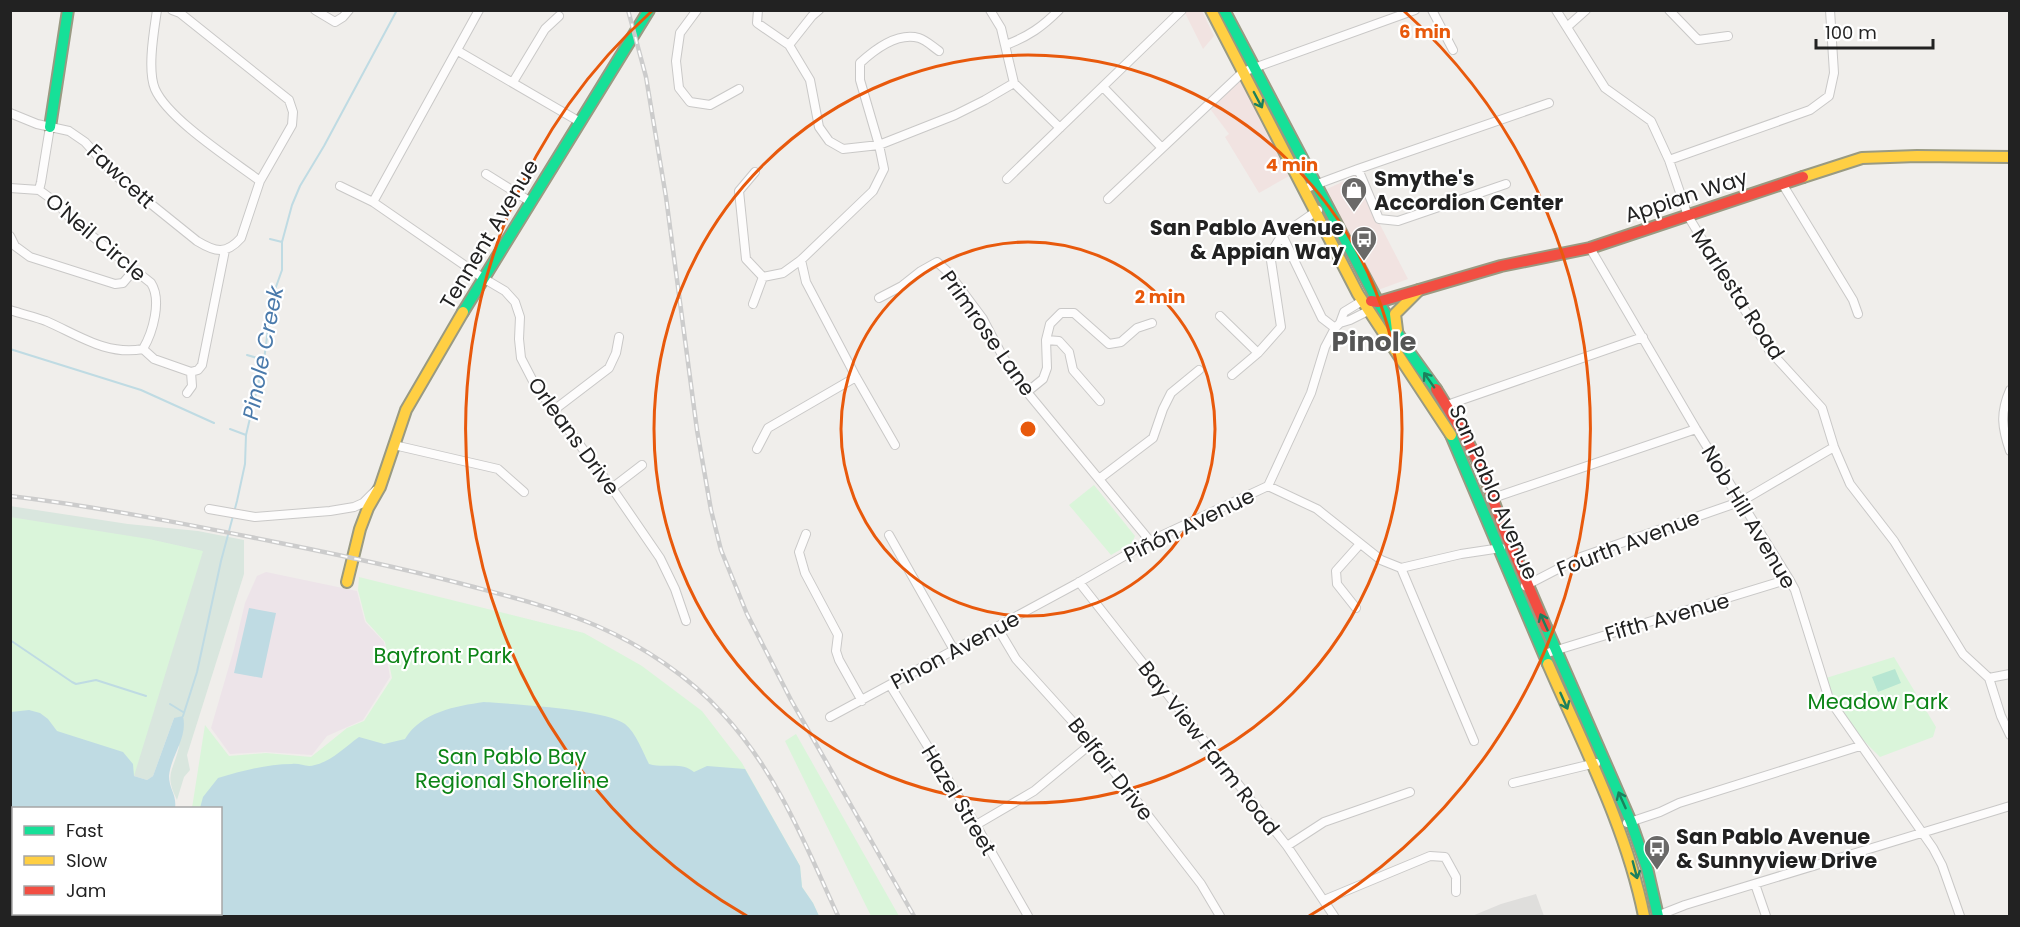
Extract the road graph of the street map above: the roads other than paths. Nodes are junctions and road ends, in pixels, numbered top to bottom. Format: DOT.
graph roads {
  1 [pos="68,10"];
  2 [pos="157,10"];
  3 [pos="172,10"];
  4 [pos="315,10"];
  5 [pos="349,10"];
  6 [pos="479,10"];
  7 [pos="649,10"];
  8 [pos="697,10"];
  9 [pos="758,10"];
  10 [pos="819,10"];
  11 [pos="990,10"];
  12 [pos="1059,10"];
  13 [pos="1182,10"];
  14 [pos="1211,10"];
  15 [pos="1224,10"];
  16 [pos="1415,10"];
  17 [pos="1432,10"];
  18 [pos="1556,10"];
  19 [pos="1586,10"];
  20 [pos="1669,10"];
  21 [pos="1830,10"];
  22 [pos="560,16"];
  23 [pos="1567,27"];
  24 [pos="1728,36"];
  25 [pos="789,45"];
  26 [pos="1006,45"];
  27 [pos="1453,50"];
  28 [pos="458,51"];
  29 [pos="939,51"];
  30 [pos="1255,68"];
  31 [pos="1244,72"];
  32 [pos="513,82"];
  33 [pos="1014,83"];
  34 [pos="1103,87"];
  35 [pos="739,89"];
  36 [pos="1549,104"];
  37 [pos="10,113"];
  38 [pos="580,122"];
  39 [pos="50,127"];
  40 [pos="1060,128"];
  41 [pos="879,145"];
  42 [pos="1162,148"];
  43 [pos="2010,157"];
  44 [pos="1669,160"];
  45 [pos="1358,169"];
  46 [pos="755,172"];
  47 [pos="486,174"];
  48 [pos="1007,179"];
  49 [pos="260,181"];
  50 [pos="1316,184"];
  51 [pos="1506,184"];
  52 [pos="1783,185"];
  53 [pos="340,186"];
  54 [pos="10,188"];
  55 [pos="1304,189"];
  56 [pos="39,190"];
  57 [pos="1108,199"];
  58 [pos="373,202"];
  59 [pos="531,202"];
  60 [pos="1327,204"];
  61 [pos="1315,212"];
  62 [pos="1688,216"];
  63 [pos="1282,235"];
  64 [pos="10,236"];
  65 [pos="1590,248"];
  66 [pos="225,250"];
  67 [pos="801,260"];
  68 [pos="134,270"];
  69 [pos="483,278"];
  70 [pos="763,278"];
  71 [pos="1419,290"];
  72 [pos="879,298"];
  73 [pos="1362,300"];
  74 [pos="1378,302"];
  75 [pos="753,304"];
  76 [pos="10,310"];
  77 [pos="1368,311"];
  78 [pos="1858,314"];
  79 [pos="1220,316"];
  80 [pos="1152,323"];
  81 [pos="1338,325"];
  82 [pos="1397,334"];
  83 [pos="619,337"];
  84 [pos="1643,337"];
  85 [pos="1046,340"];
  86 [pos="143,349"];
  87 [pos="1258,353"];
  88 [pos="1198,370"];
  89 [pos="191,372"];
  90 [pos="1232,375"];
  91 [pos="856,377"];
  92 [pos="2010,390"];
  93 [pos="1028,392"];
  94 [pos="187,393"];
  95 [pos="1100,401"];
  96 [pos="1447,405"];
  97 [pos="554,410"];
  98 [pos="1696,429"];
  99 [pos="394,445"];
  100 [pos="895,445"];
  101 [pos="1834,447"];
  102 [pos="757,449"];
  103 [pos="2010,451"];
  104 [pos="642,465"];
  105 [pos="1099,479"];
  106 [pos="1268,486"];
  107 [pos="380,487"];
  108 [pos="612,488"];
  109 [pos="524,492"];
  110 [pos="1492,498"];
  111 [pos="1742,501"];
  112 [pos="1480,503"];
  113 [pos="209,509"];
  114 [pos="806,534"];
  115 [pos="889,535"];
  116 [pos="1150,541"];
  117 [pos="1360,544"];
  118 [pos="1511,544"];
  119 [pos="1499,549"];
  120 [pos="1401,568"];
  121 [pos="1790,579"];
  122 [pos="347,582"];
  123 [pos="1079,582"];
  124 [pos="1528,584"];
  125 [pos="1517,589"];
  126 [pos="1356,608"];
  127 [pos="686,621"];
  128 [pos="997,627"];
  129 [pos="954,650"];
  130 [pos="1556,650"];
  131 [pos="1544,654"];
  132 [pos="2010,674"];
  133 [pos="1989,678"];
  134 [pos="890,685"];
  135 [pos="862,700"];
  136 [pos="830,717"];
  137 [pos="2010,735"];
  138 [pos="1474,741"];
  139 [pos="1092,743"];
  140 [pos="1860,746"];
  141 [pos="1605,761"];
  142 [pos="1593,764"];
  143 [pos="1513,783"];
  144 [pos="1410,792"];
  145 [pos="2010,806"];
  146 [pos="1631,822"];
  147 [pos="976,825"];
  148 [pos="1620,826"];
  149 [pos="1922,833"];
  150 [pos="1287,846"];
  151 [pos="1755,884"];
  152 [pos="1456,892"];
  153 [pos="1324,900"];
  154 [pos="1328,915"];
  155 [pos="1028,916"];
  156 [pos="1220,916"];
  157 [pos="1644,916"];
  158 [pos="1658,916"];
  159 [pos="1766,916"];
  160 [pos="1960,916"];
  1 -- 39 [label="main road"];
  2 -- 49 [label="street"];
  3 -- 49 [label="street"];
  4 -- 5 [label="street"];
  6 -- 28 [label="street"];
  7 -- 38 [label="main road, Tennent Avenue"];
  8 -- 35 [label="street"];
  9 -- 25 [label="street"];
  10 -- 25 [label="street"];
  11 -- 26 [label="street"];
  12 -- 26 [label="street"];
  13 -- 34 [label="street"];
  14 -- 31 [label="main road, San Pablo Avenue"];
  15 -- 30 [label="main road, San Pablo Avenue"];
  16 -- 30 [label="street"];
  17 -- 27 [label="street"];
  18 -- 23 [label="street, Marlesta Road"];
  19 -- 23 [label="street"];
  20 -- 24 [label="street"];
  21 -- 44 [label="street"];
  22 -- 32 [label="street"];
  23 -- 44 [label="street, Marlesta Road"];
  25 -- 41 [label="street"];
  26 -- 33 [label="street"];
  28 -- 32 [label="street"];
  28 -- 58 [label="street"];
  29 -- 41 [label="street"];
  30 -- 31 [label="street"];
  30 -- 50 [label="main road, San Pablo Avenue"];
  31 -- 42 [label="street"];
  31 -- 55 [label="main road, San Pablo Avenue, one-way"];
  32 -- 38 [label="street"];
  33 -- 40 [label="street"];
  33 -- 41 [label="street"];
  34 -- 40 [label="street"];
  34 -- 42 [label="street"];
  36 -- 45 [label="street"];
  37 -- 39 [label="street, Fawcett"];
  38 -- 59 [label="main road, Tennent Avenue"];
  39 -- 56 [label="street"];
  39 -- 66 [label="street, Fawcett"];
  40 -- 48 [label="street"];
  41 -- 67 [label="street"];
  42 -- 57 [label="street"];
  43 -- 52 [label="main road, Appian Way"];
  44 -- 62 [label="street, Marlesta Road"];
  45 -- 50 [label="street"];
  45 -- 51 [label="street"];
  46 -- 70 [label="street"];
  47 -- 59 [label="street"];
  49 -- 66 [label="street"];
  50 -- 55 [label="street"];
  50 -- 60 [label="main road, San Pablo Avenue"];
  52 -- 62 [label="main road, Appian Way"];
  52 -- 78 [label="street"];
  53 -- 58 [label="street, Orleans Drive"];
  54 -- 56 [label="street, O'Neil Circle"];
  55 -- 61 [label="main road, San Pablo Avenue"];
  56 -- 68 [label="street, O'Neil Circle"];
  58 -- 69 [label="street, Orleans Drive"];
  59 -- 69 [label="main road, Tennent Avenue"];
  60 -- 61 [label="street"];
  60 -- 74 [label="main road, San Pablo Avenue"];
  61 -- 63 [label="street"];
  61 -- 73 [label="main road, San Pablo Avenue"];
  62 -- 65 [label="main road, Appian Way"];
  62 -- 101 [label="street, Marlesta Road"];
  63 -- 81 [label="street"];
  63 -- 87 [label="street"];
  64 -- 68 [label="street"];
  65 -- 71 [label="main road, Appian Way"];
  65 -- 84 [label="street, Nob Hill Avenue"];
  66 -- 89 [label="street"];
  67 -- 70 [label="street"];
  67 -- 91 [label="street"];
  68 -- 86 [label="street, O'Neil Circle"];
  69 -- 97 [label="street, Orleans Drive"];
  69 -- 99 [label="main road, Tennent Avenue"];
  70 -- 75 [label="street"];
  71 -- 74 [label="main road, Appian Way"];
  71 -- 82 [label="main road"];
  72 -- 93 [label="street, Primrose Lane"];
  73 -- 74 [label="main road, Appian Way"];
  73 -- 77 [label="main road, San Pablo Avenue"];
  73 -- 81 [label="street, Piñón Avenue"];
  74 -- 77 [label="main road, Appian Way"];
  74 -- 82 [label="main road, San Pablo Avenue"];
  76 -- 86 [label="street"];
  77 -- 81 [label="street"];
  77 -- 112 [label="main road, San Pablo Avenue"];
  79 -- 87 [label="street"];
  80 -- 85 [label="street"];
  81 -- 106 [label="street, Piñón Avenue"];
  96 -- 82 [label="main road, San Pablo Avenue, one-way"];
  83 -- 97 [label="street"];
  84 -- 96 [label="street"];
  84 -- 98 [label="street, Nob Hill Avenue"];
  85 -- 93 [label="street"];
  85 -- 95 [label="street"];
  86 -- 89 [label="street"];
  87 -- 90 [label="street"];
  88 -- 105 [label="street"];
  89 -- 94 [label="street"];
  91 -- 100 [label="street"];
  91 -- 102 [label="street"];
  92 -- 103 [label="street"];
  93 -- 105 [label="street, Primrose Lane"];
  96 -- 110 [label="main road, San Pablo Avenue"];
  97 -- 108 [label="street, Orleans Drive"];
  98 -- 110 [label="street"];
  98 -- 111 [label="street, Nob Hill Avenue"];
  99 -- 107 [label="main road, Tennent Avenue"];
  99 -- 109 [label="street"];
  101 -- 111 [label="street, Fourth Avenue"];
  101 -- 133 [label="street, Marlesta Road"];
  104 -- 108 [label="street"];
  105 -- 116 [label="street, Primrose Lane"];
  106 -- 116 [label="street, Piñón Avenue"];
  106 -- 117 [label="street"];
  107 -- 113 [label="street"];
  107 -- 122 [label="main road, Tennent Avenue"];
  108 -- 127 [label="street, Orleans Drive"];
  110 -- 112 [label="street"];
  110 -- 118 [label="main road, San Pablo Avenue"];
  111 -- 121 [label="street, Nob Hill Avenue"];
  111 -- 124 [label="street, Fourth Avenue"];
  112 -- 119 [label="main road, San Pablo Avenue"];
  114 -- 135 [label="street"];
  115 -- 129 [label="street"];
  116 -- 123 [label="street, Piñón Avenue"];
  117 -- 120 [label="street"];
  117 -- 126 [label="street"];
  118 -- 119 [label="street"];
  118 -- 124 [label="main road, San Pablo Avenue"];
  119 -- 120 [label="street"];
  119 -- 125 [label="main road, San Pablo Avenue"];
  120 -- 138 [label="street"];
  121 -- 130 [label="street, Fifth Avenue"];
  121 -- 140 [label="street, Nob Hill Avenue"];
  123 -- 128 [label="street, Pinon Avenue"];
  123 -- 150 [label="street, Bay View Farm Road"];
  124 -- 125 [label="street, Fourth Avenue"];
  130 -- 124 [label="main road, San Pablo Avenue, one-way"];
  125 -- 131 [label="main road, San Pablo Avenue"];
  128 -- 129 [label="street, Pinon Avenue"];
  128 -- 139 [label="street, Belfair Drive"];
  129 -- 134 [label="street, Pinon Avenue"];
  130 -- 131 [label="street, Fifth Avenue"];
  130 -- 141 [label="main road, San Pablo Avenue"];
  131 -- 142 [label="main road, San Pablo Avenue, one-way"];
  132 -- 133 [label="street"];
  133 -- 137 [label="street"];
  134 -- 135 [label="street, Pinon Avenue"];
  134 -- 147 [label="street, Hazel Street"];
  135 -- 136 [label="street, Pinon Avenue"];
  139 -- 147 [label="street"];
  139 -- 156 [label="street, Belfair Drive"];
  140 -- 146 [label="street"];
  140 -- 149 [label="street, Nob Hill Avenue"];
  141 -- 142 [label="street"];
  146 -- 141 [label="main road, San Pablo Avenue, one-way"];
  142 -- 143 [label="street"];
  142 -- 148 [label="main road, San Pablo Avenue"];
  144 -- 150 [label="street"];
  145 -- 149 [label="street"];
  146 -- 148 [label="street"];
  146 -- 158 [label="main road, San Pablo Avenue"];
  147 -- 155 [label="street, Hazel Street"];
  148 -- 157 [label="main road, San Pablo Avenue, one-way"];
  149 -- 151 [label="street"];
  149 -- 160 [label="street, Nob Hill Avenue"];
  150 -- 153 [label="street, Bay View Farm Road"];
  151 -- 158 [label="street"];
  151 -- 159 [label="street"];
  152 -- 153 [label="street"];
  153 -- 154 [label="street, Bay View Farm Road"];
}
